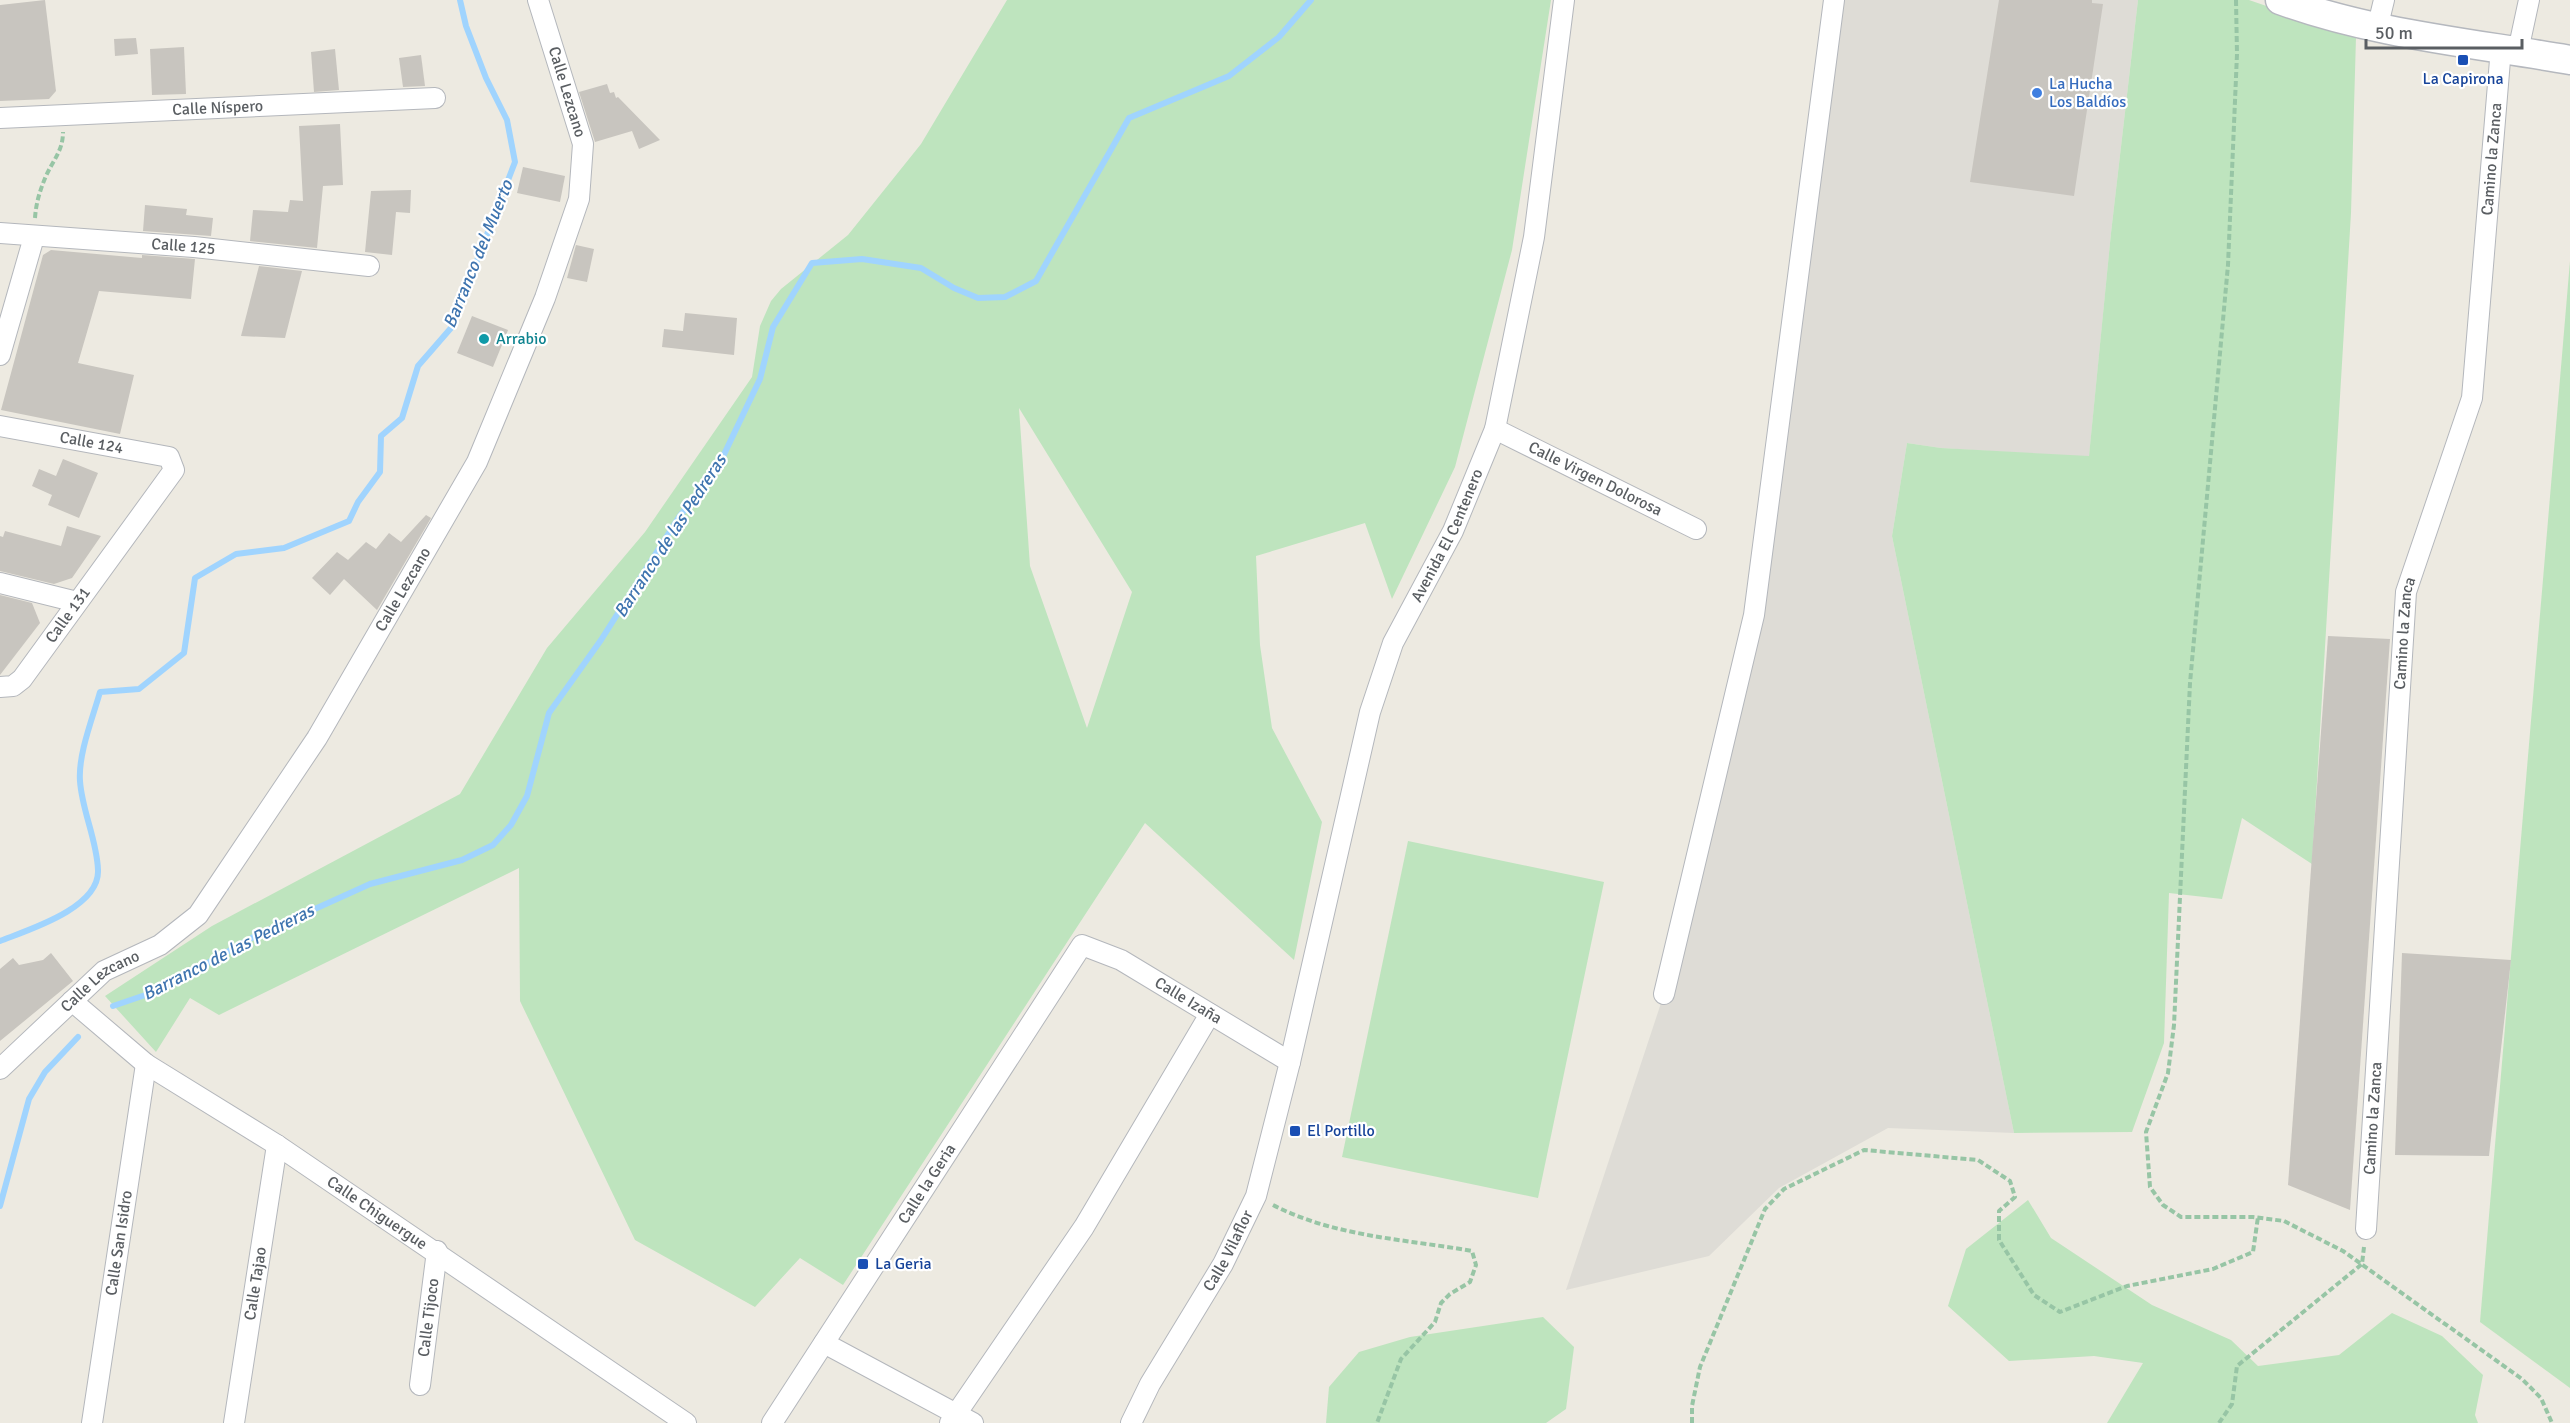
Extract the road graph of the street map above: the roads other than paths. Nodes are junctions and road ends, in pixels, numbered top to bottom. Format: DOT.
graph roads {
  1 [pos="538,0"];
  2 [pos="1564,0"];
  3 [pos="1834,0"];
  4 [pos="2280,0"];
  5 [pos="2384,0"];
  6 [pos="2529,0"];
  7 [pos="2377,28"];
  8 [pos="2509,50"];
  9 [pos="2570,60"];
  10 [pos="435,99"];
  11 [pos="0,118"];
  12 [pos="0,233"];
  13 [pos="34,237"];
  14 [pos="369,266"];
  15 [pos="0,355"];
  16 [pos="0,426"];
  17 [pos="1495,429"];
  18 [pos="174,470"];
  19 [pos="1696,529"];
  20 [pos="0,583"];
  21 [pos="77,602"];
  22 [pos="7,687"];
  23 [pos="1082,945"];
  24 [pos="1664,994"];
  25 [pos="72,1001"];
  26 [pos="1210,1014"];
  27 [pos="1290,1062"];
  28 [pos="146,1065"];
  29 [pos="0,1069"];
  30 [pos="278,1145"];
  31 [pos="2366,1229"];
  32 [pos="437,1251"];
  33 [pos="824,1343"];
  34 [pos="420,1385"];
  35 [pos="959,1420"];
  36 [pos="92,1423"];
  37 [pos="234,1423"];
  38 [pos="686,1423"];
  39 [pos="772,1423"];
  40 [pos="1131,1423"];
  1 -- 25 [label="street, Calle Lezcano"];
  2 -- 17 [label="street, Avenida El Centenero"];
  3 -- 24 [label="street"];
  4 -- 7 [label="main road"];
  5 -- 7 [label="street"];
  6 -- 8 [label="street, Camino la Zanca"];
  7 -- 8 [label="main road"];
  8 -- 9 [label="main road"];
  8 -- 31 [label="street, Camino la Zanca"];
  10 -- 11 [label="street, Calle Níspero"];
  12 -- 13 [label="street, Calle 125"];
  13 -- 14 [label="street, Calle 125"];
  13 -- 15 [label="street"];
  16 -- 18 [label="street, Calle 124"];
  17 -- 19 [label="street, Calle Virgen Dolorosa"];
  17 -- 27 [label="street, Avenida El Centenero"];
  18 -- 21 [label="street, Calle 131"];
  20 -- 21 [label="street"];
  21 -- 22 [label="street, Calle 131"];
  23 -- 26 [label="street, Calle Izaña"];
  23 -- 33 [label="street, Calle la Geria"];
  25 -- 28 [label="street, Calle Chiguergue"];
  25 -- 29 [label="street, Calle Lezcano"];
  26 -- 27 [label="street, Calle Izaña"];
  26 -- 35 [label="street"];
  27 -- 40 [label="street, Calle Vilaflor"];
  28 -- 30 [label="street, Calle Chiguergue"];
  28 -- 36 [label="street, Calle San Isidro"];
  30 -- 32 [label="street, Calle Chiguergue"];
  30 -- 37 [label="street, Calle Tajao"];
  32 -- 34 [label="street, Calle Tijoco"];
  32 -- 38 [label="street, Calle Chiguergue"];
  33 -- 35 [label="street"];
  33 -- 39 [label="street, Calle la Geria"];
}
